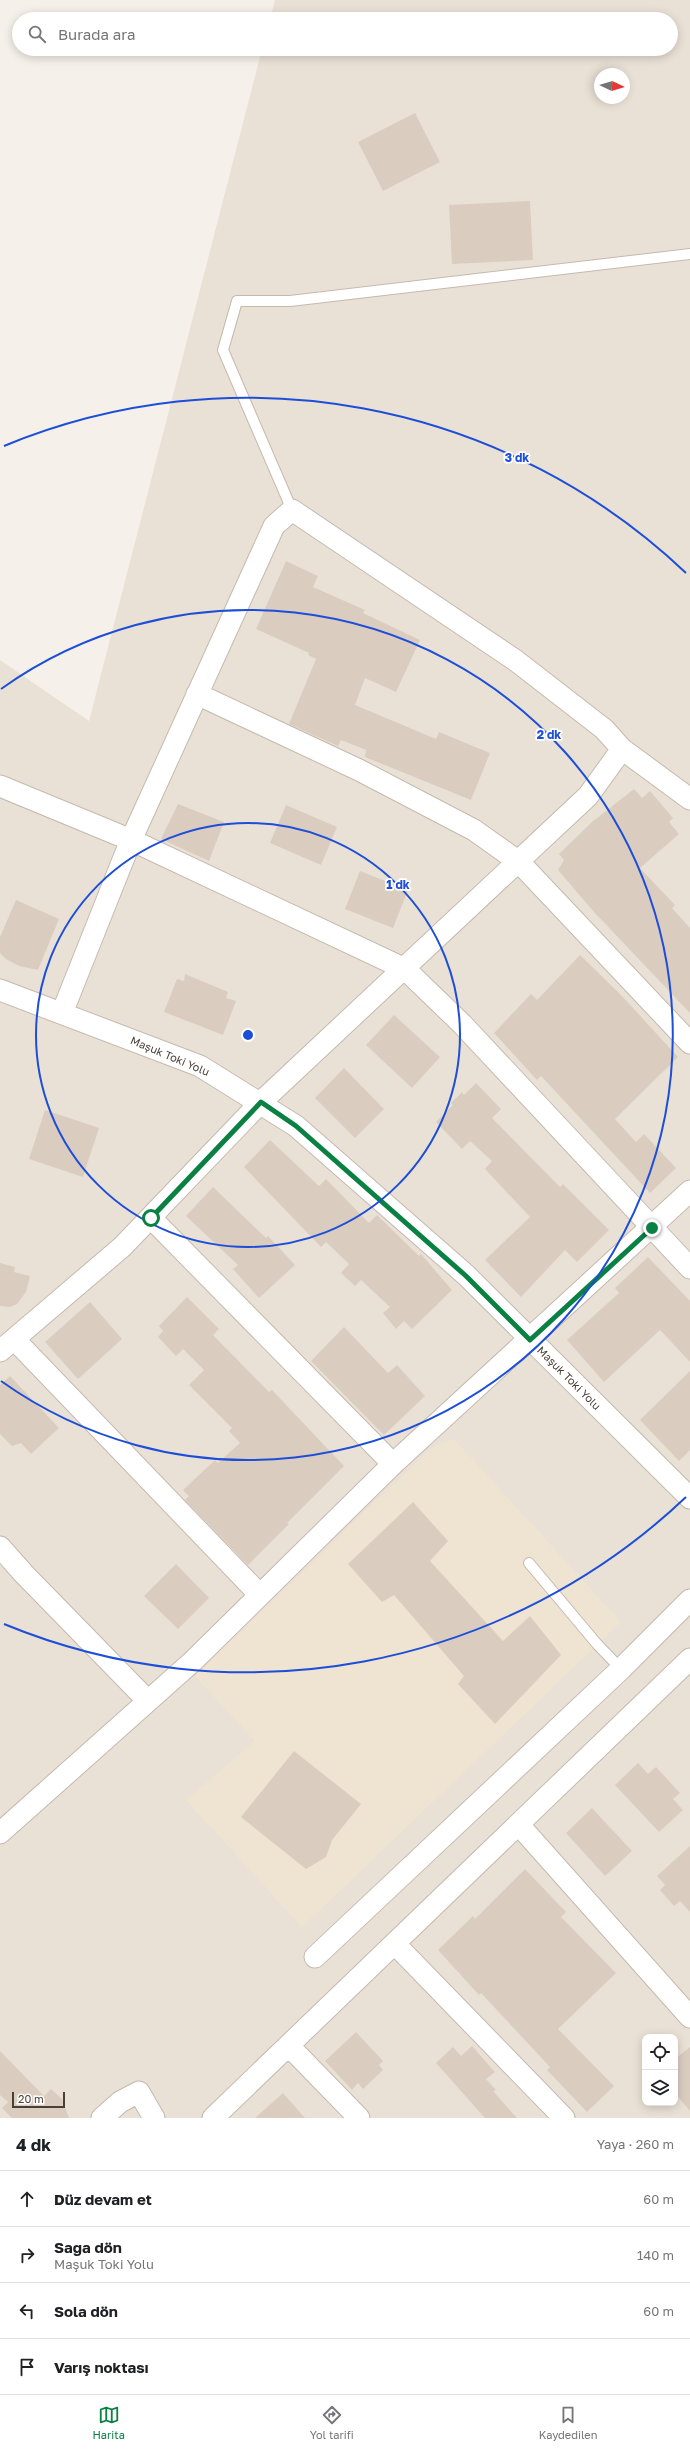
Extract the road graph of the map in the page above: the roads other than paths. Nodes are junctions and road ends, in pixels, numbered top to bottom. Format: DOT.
graph roads {
  1 [pos="690,254"];
  2 [pos="292,510"];
  3 [pos="197,694"];
  4 [pos="622,749"];
  5 [pos="0,786"];
  6 [pos="690,799"];
  7 [pos="131,840"];
  8 [pos="519,862"];
  9 [pos="405,970"];
  10 [pos="0,990"];
  11 [pos="62,1014"];
  12 [pos="690,1043"];
  13 [pos="261,1102"];
  14 [pos="690,1191"];
  15 [pos="151,1218"];
  16 [pos="652,1228"];
  17 [pos="690,1268"];
  18 [pos="530,1340"];
  19 [pos="7,1345"];
  20 [pos="393,1464"];
  21 [pos="690,1498"];
  22 [pos="0,1547"];
  23 [pos="529,1563"];
  24 [pos="260,1595"];
  25 [pos="690,1600"];
  26 [pos="690,1659"];
  27 [pos="621,1669"];
  28 [pos="148,1701"];
  29 [pos="519,1825"];
  30 [pos="0,1833"];
  31 [pos="394,1944"];
  32 [pos="315,1957"];
  33 [pos="690,2017"];
  34 [pos="289,2046"];
  35 [pos="102,2118"];
  36 [pos="154,2118"];
  37 [pos="213,2118"];
  38 [pos="359,2118"];
  39 [pos="564,2118"];
  1 -- 2 [label="lane"];
  2 -- 3 [label="street"];
  2 -- 4 [label="street"];
  3 -- 7 [label="street"];
  3 -- 8 [label="street"];
  4 -- 6 [label="street"];
  4 -- 8 [label="street"];
  5 -- 7 [label="street"];
  7 -- 9 [label="street"];
  7 -- 11 [label="street"];
  8 -- 9 [label="street"];
  8 -- 12 [label="street"];
  9 -- 13 [label="street"];
  9 -- 16 [label="street"];
  10 -- 11 [label="street, Maşuk Toki Yolu"];
  11 -- 13 [label="street, Maşuk Toki Yolu"];
  13 -- 15 [label="street"];
  13 -- 18 [label="street, Maşuk Toki Yolu"];
  14 -- 16 [label="street"];
  15 -- 19 [label="street"];
  15 -- 20 [label="street"];
  16 -- 17 [label="street"];
  16 -- 18 [label="street"];
  18 -- 20 [label="street"];
  18 -- 21 [label="street, Maşuk Toki Yolu"];
  19 -- 24 [label="street"];
  20 -- 24 [label="street"];
  22 -- 28 [label="street"];
  23 -- 27 [label="lane"];
  24 -- 28 [label="street"];
  25 -- 27 [label="street"];
  26 -- 29 [label="street"];
  27 -- 32 [label="street"];
  28 -- 30 [label="street"];
  29 -- 31 [label="street"];
  29 -- 33 [label="street"];
  31 -- 34 [label="street"];
  31 -- 39 [label="street"];
  34 -- 37 [label="street"];
  34 -- 38 [label="street"];
  35 -- 36 [label="street"];
}
